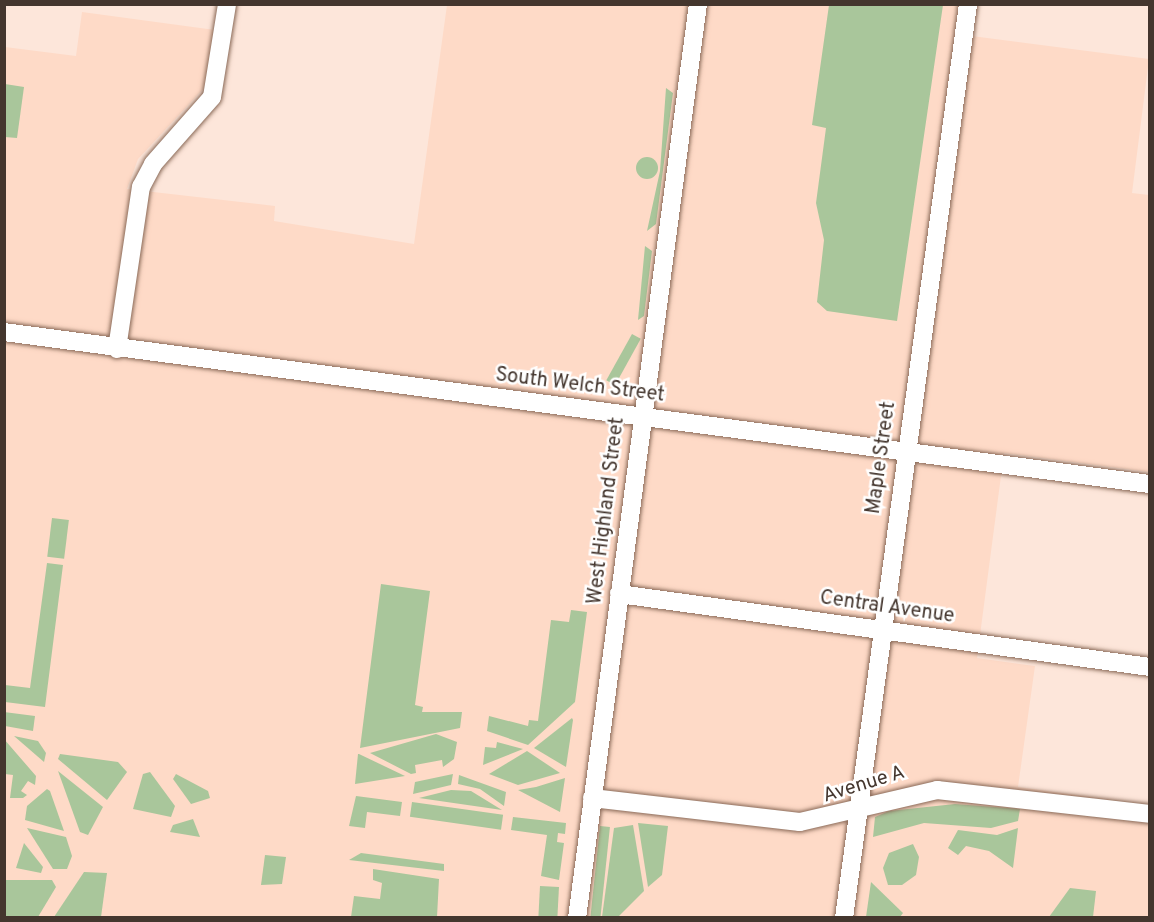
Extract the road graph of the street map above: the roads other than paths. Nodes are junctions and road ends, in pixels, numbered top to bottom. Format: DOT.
graph roads {
  1 [pos="227,4"];
  2 [pos="698,4"];
  3 [pos="968,4"];
  4 [pos="4,332"];
  5 [pos="117,350"];
  6 [pos="642,416"];
  7 [pos="905,452"];
  8 [pos="1149,484"];
  9 [pos="619,594"];
  10 [pos="881,630"];
  11 [pos="1149,667"];
  12 [pos="592,798"];
  13 [pos="857,812"];
  14 [pos="1149,814"];
  15 [pos="577,918"];
  16 [pos="844,918"];
  1 -- 5 [label="street"];
  2 -- 6 [label="street, West Highland Street"];
  3 -- 7 [label="street, Maple Street"];
  4 -- 5 [label="street, South Welch Street"];
  5 -- 6 [label="street, South Welch Street"];
  6 -- 7 [label="street, South Welch Street"];
  6 -- 9 [label="street, West Highland Street"];
  7 -- 8 [label="street, South Welch Street"];
  7 -- 10 [label="street, Maple Street"];
  9 -- 10 [label="street, Central Avenue"];
  9 -- 12 [label="street, West Highland Street"];
  10 -- 11 [label="street, Central Avenue"];
  10 -- 13 [label="street, Maple Street"];
  12 -- 13 [label="street, Avenue A"];
  12 -- 15 [label="street, West Highland Street"];
  13 -- 14 [label="street, Avenue A"];
  13 -- 16 [label="street, Maple Street"];
}
